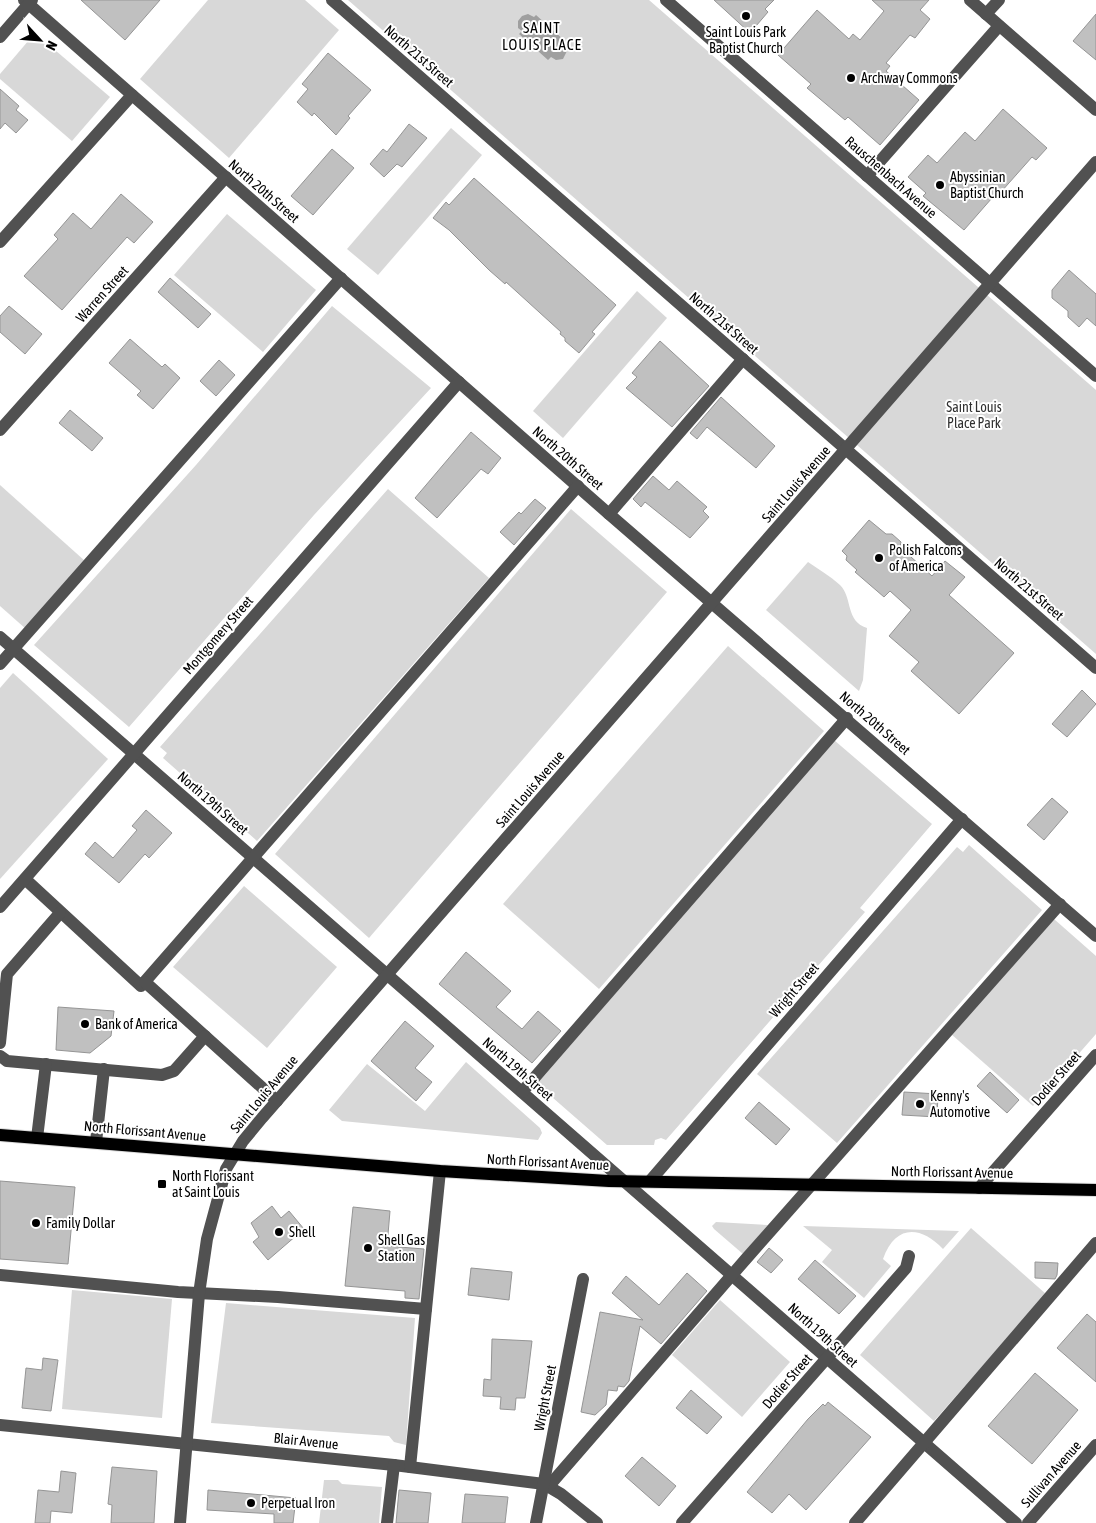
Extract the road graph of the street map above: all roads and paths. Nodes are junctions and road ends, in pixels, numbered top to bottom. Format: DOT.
graph roads {
  1 [pos="332,0"];
  2 [pos="666,0"];
  3 [pos="970,0"];
  4 [pos="999,0"];
  5 [pos="28,1"];
  6 [pos="986,14"];
  7 [pos="999,26"];
  8 [pos="0,37"];
  9 [pos="132,95"];
  10 [pos="1096,110"];
  11 [pos="1096,162"];
  12 [pos="867,176"];
  13 [pos="226,177"];
  14 [pos="0,242"];
  15 [pos="341,278"];
  16 [pos="990,284"];
  17 [pos="743,360"];
  18 [pos="1096,376"];
  19 [pos="459,382"];
  20 [pos="0,430"];
  21 [pos="845,449"];
  22 [pos="578,486"];
  23 [pos="609,514"];
  24 [pos="713,602"];
  25 [pos="0,637"];
  26 [pos="14,649"];
  27 [pos="0,664"];
  28 [pos="1096,668"];
  29 [pos="846,718"];
  30 [pos="134,754"];
  31 [pos="962,819"];
  32 [pos="254,858"];
  33 [pos="25,879"];
  34 [pos="1060,904"];
  35 [pos="0,907"];
  36 [pos="60,912"];
  37 [pos="1096,936"];
  38 [pos="387,974"];
  39 [pos="145,982"];
  40 [pos="205,1036"];
  41 [pos="0,1043"];
  42 [pos="1096,1055"];
  43 [pos="0,1056"];
  44 [pos="46,1064"];
  45 [pos="104,1070"];
  46 [pos="522,1092"];
  47 [pos="277,1101"];
  48 [pos="0,1134"];
  49 [pos="38,1138"];
  50 [pos="96,1142"];
  51 [pos="234,1154"];
  52 [pos="440,1171"];
  53 [pos="624,1181"];
  54 [pos="650,1181"];
  55 [pos="811,1184"];
  56 [pos="978,1188"];
  57 [pos="1096,1190"];
  58 [pos="1096,1244"];
  59 [pos="910,1256"];
  60 [pos="0,1275"];
  61 [pos="732,1275"];
  62 [pos="582,1279"];
  63 [pos="199,1294"];
  64 [pos="426,1309"];
  65 [pos="826,1359"];
  66 [pos="0,1425"];
  67 [pos="186,1444"];
  68 [pos="924,1444"];
  69 [pos="1096,1445"];
  70 [pos="394,1464"];
  71 [pos="410,1466"];
  72 [pos="546,1486"];
  73 [pos="180,1523"];
  74 [pos="387,1523"];
  75 [pos="536,1523"];
  76 [pos="597,1523"];
  77 [pos="682,1523"];
  78 [pos="855,1523"];
  79 [pos="1016,1523"];
  80 [pos="1028,1523"];
  1 -- 17 [label="street, North 21st Street"];
  2 -- 12 [label="street, Rauschenbach Avenue"];
  3 -- 6 [label="street"];
  4 -- 6 [label="street"];
  5 -- 8 [label="street"];
  5 -- 9 [label="street, North 20th Street"];
  6 -- 7 [label="street"];
  7 -- 10 [label="street"];
  7 -- 12 [label="street"];
  9 -- 13 [label="street, North 20th Street"];
  9 -- 14 [label="street"];
  11 -- 16 [label="street, Saint Louis Avenue"];
  12 -- 16 [label="street, Rauschenbach Avenue"];
  13 -- 15 [label="street, North 20th Street"];
  13 -- 20 [label="street, Warren Street"];
  15 -- 19 [label="street, North 20th Street"];
  15 -- 26 [label="street"];
  16 -- 18 [label="street, Rauschenbach Avenue"];
  16 -- 21 [label="street, Saint Louis Avenue"];
  17 -- 21 [label="street, North 21st Street"];
  17 -- 23 [label="street"];
  19 -- 22 [label="street, North 20th Street"];
  19 -- 30 [label="street, Montgomery Street"];
  21 -- 24 [label="street, Saint Louis Avenue"];
  21 -- 28 [label="street, North 21st Street"];
  22 -- 23 [label="street, North 20th Street"];
  22 -- 32 [label="street"];
  23 -- 24 [label="street, North 20th Street"];
  24 -- 29 [label="street, North 20th Street"];
  24 -- 38 [label="street, Saint Louis Avenue"];
  25 -- 26 [label="street, North 19th Street"];
  26 -- 27 [label="street"];
  26 -- 30 [label="street, North 19th Street"];
  29 -- 31 [label="street, North 20th Street"];
  29 -- 46 [label="street"];
  30 -- 32 [label="street, North 19th Street"];
  30 -- 33 [label="street, Montgomery Street"];
  31 -- 34 [label="street, North 20th Street"];
  31 -- 54 [label="street, Wright Street"];
  32 -- 38 [label="street, North 19th Street"];
  32 -- 39 [label="street"];
  33 -- 35 [label="street, Montgomery Street"];
  33 -- 36 [label="street"];
  34 -- 37 [label="street, North 20th Street"];
  34 -- 55 [label="street"];
  36 -- 39 [label="street"];
  36 -- 41 [label="street"];
  38 -- 46 [label="street, North 19th Street"];
  38 -- 47 [label="street, Saint Louis Avenue"];
  39 -- 40 [label="street"];
  40 -- 45 [label="street"];
  40 -- 47 [label="street"];
  42 -- 56 [label="street, Dodier Street"];
  43 -- 44 [label="street"];
  44 -- 45 [label="street"];
  44 -- 49 [label="street"];
  45 -- 50 [label="street"];
  46 -- 53 [label="street, North 19th Street"];
  47 -- 51 [label="street, Saint Louis Avenue"];
  48 -- 49 [label="main road, North Florissant Avenue"];
  49 -- 50 [label="main road, North Florissant Avenue"];
  50 -- 51 [label="main road, North Florissant Avenue"];
  51 -- 52 [label="main road, North Florissant Avenue"];
  51 -- 63 [label="street, Saint Louis Avenue"];
  52 -- 53 [label="main road, North Florissant Avenue"];
  52 -- 64 [label="street"];
  53 -- 54 [label="main road, North Florissant Avenue"];
  53 -- 61 [label="street, North 19th Street"];
  54 -- 55 [label="main road, North Florissant Avenue"];
  55 -- 56 [label="main road, North Florissant Avenue"];
  55 -- 61 [label="street"];
  56 -- 57 [label="main road, North Florissant Avenue"];
  58 -- 68 [label="street"];
  59 -- 65 [label="street, Dodier Street"];
  60 -- 63 [label="street"];
  61 -- 65 [label="street, North 19th Street"];
  61 -- 72 [label="street"];
  62 -- 72 [label="street, Wright Street"];
  63 -- 64 [label="street"];
  63 -- 67 [label="street, Saint Louis Avenue"];
  64 -- 71 [label="street"];
  65 -- 68 [label="street, North 19th Street"];
  65 -- 77 [label="street, Dodier Street"];
  66 -- 67 [label="street, Blair Avenue"];
  67 -- 70 [label="street, Blair Avenue"];
  67 -- 73 [label="street, Saint Louis Avenue"];
  68 -- 78 [label="street"];
  68 -- 79 [label="street, North 19th Street"];
  69 -- 80 [label="street, Sullivan Avenue"];
  70 -- 71 [label="street, Blair Avenue"];
  70 -- 74 [label="street"];
  71 -- 72 [label="street, Blair Avenue"];
  72 -- 75 [label="street, Wright Street"];
  72 -- 76 [label="street, Blair Avenue"];
}
